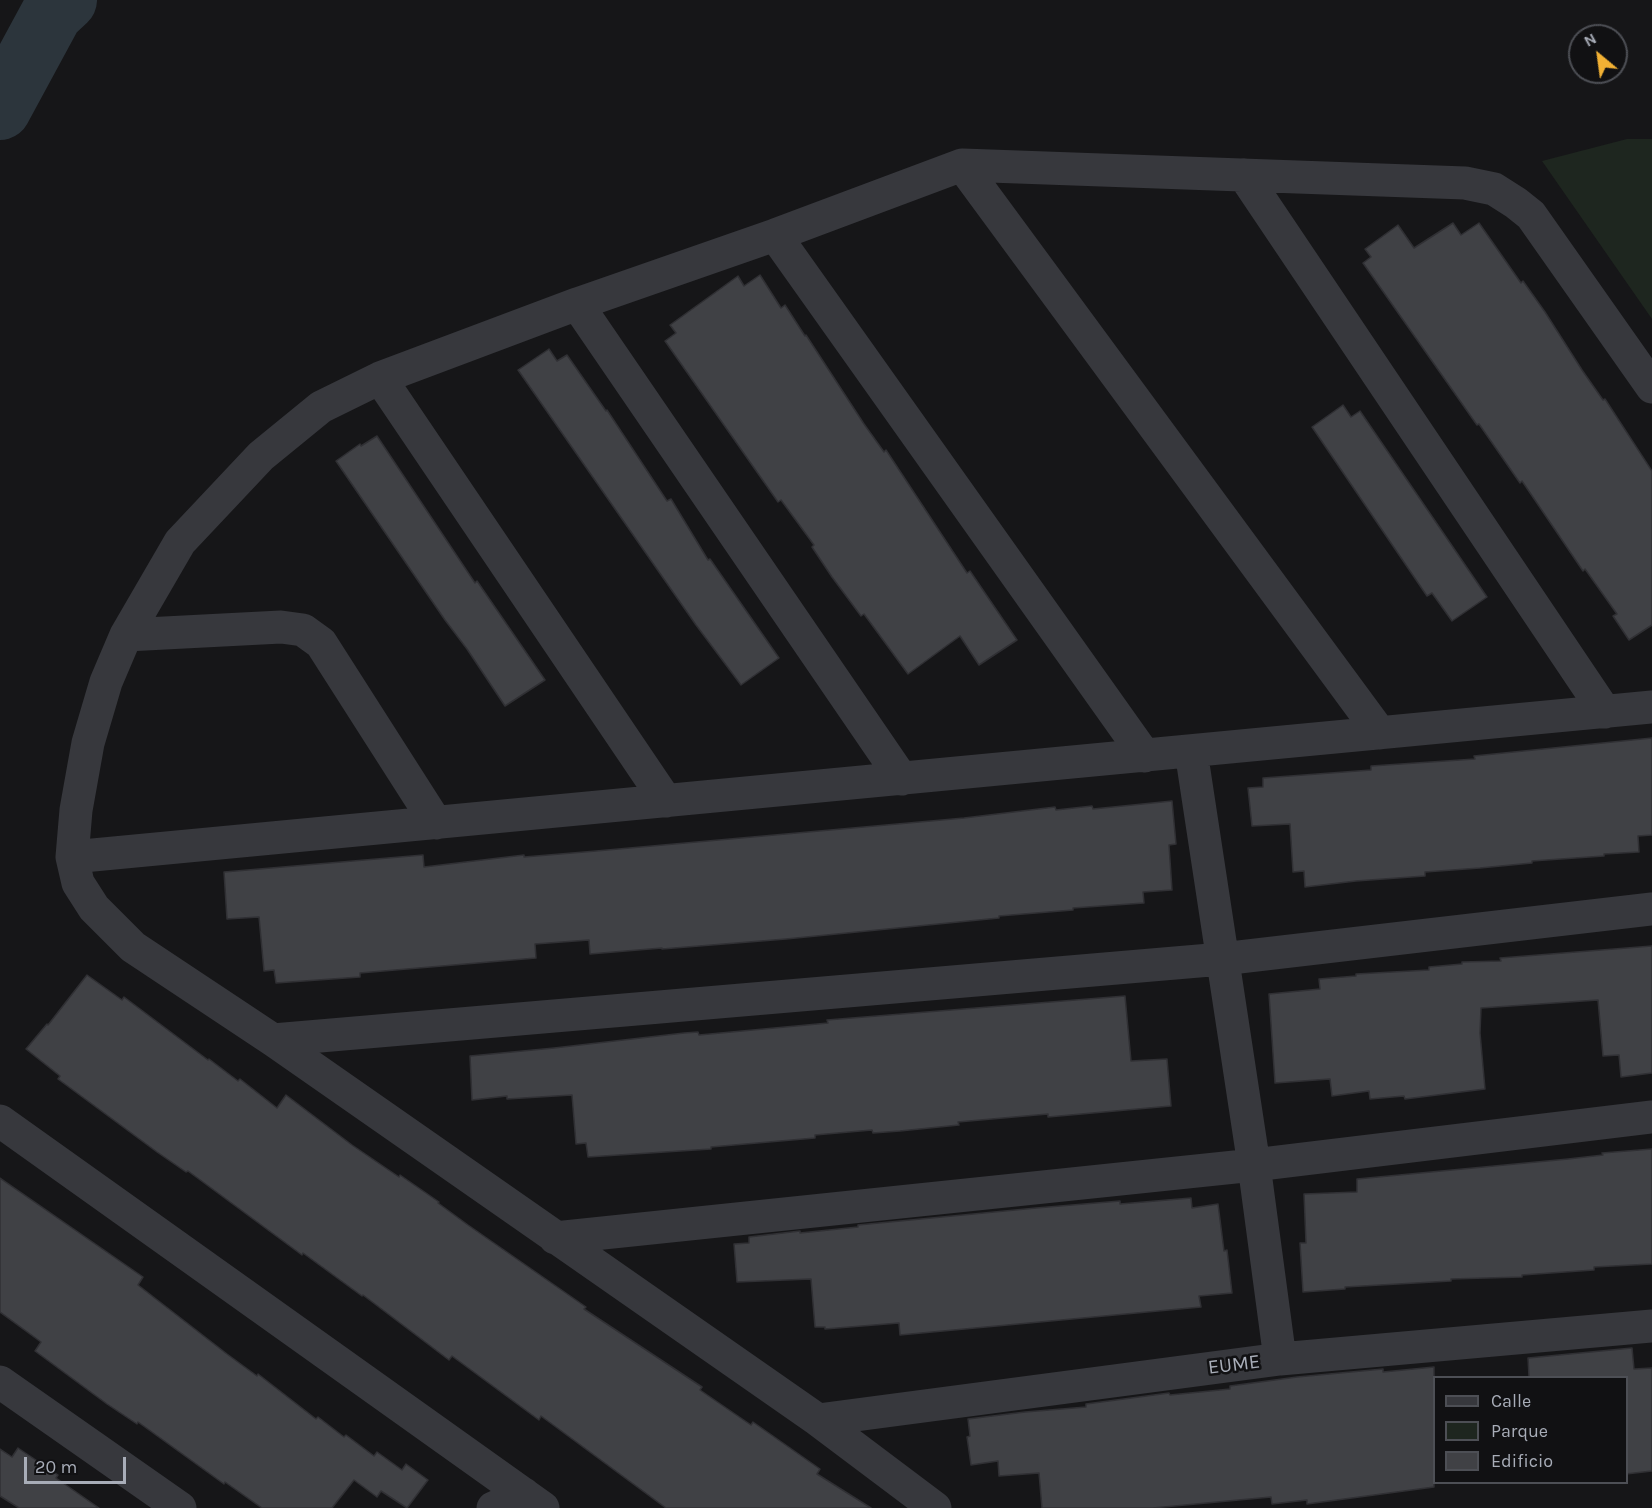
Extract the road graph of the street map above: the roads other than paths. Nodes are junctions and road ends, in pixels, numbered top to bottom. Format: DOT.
graph roads {
  1 [pos="962,165"];
  2 [pos="1244,175"];
  3 [pos="775,235"];
  4 [pos="577,304"];
  5 [pos="380,378"];
  6 [pos="1652,387"];
  7 [pos="126,635"];
  8 [pos="1652,707"];
  9 [pos="1605,712"];
  10 [pos="1380,733"];
  11 [pos="1191,751"];
  12 [pos="1145,756"];
  13 [pos="902,779"];
  14 [pos="666,801"];
  15 [pos="436,823"];
  16 [pos="72,857"];
  17 [pos="1652,909"];
  18 [pos="1222,959"];
  19 [pos="273,1040"];
  20 [pos="1652,1117"];
  21 [pos="0,1121"];
  22 [pos="1254,1164"];
  23 [pos="555,1238"];
  24 [pos="1652,1326"];
  25 [pos="1280,1359"];
  26 [pos="0,1382"];
  27 [pos="818,1420"];
  28 [pos="534,1501"];
  29 [pos="180,1508"];
  30 [pos="493,1508"];
  31 [pos="934,1508"];
  1 -- 2 [label="street"];
  1 -- 3 [label="street"];
  1 -- 10 [label="street"];
  2 -- 6 [label="street"];
  2 -- 9 [label="street"];
  3 -- 4 [label="street"];
  3 -- 12 [label="street"];
  4 -- 5 [label="street"];
  4 -- 13 [label="street"];
  5 -- 7 [label="street"];
  5 -- 14 [label="street"];
  7 -- 15 [label="street"];
  7 -- 16 [label="street"];
  8 -- 9 [label="street"];
  9 -- 10 [label="street"];
  10 -- 11 [label="street"];
  11 -- 12 [label="street"];
  11 -- 18 [label="street"];
  12 -- 13 [label="street"];
  13 -- 14 [label="street"];
  14 -- 15 [label="street"];
  15 -- 16 [label="street"];
  16 -- 19 [label="street"];
  17 -- 18 [label="street"];
  18 -- 19 [label="street"];
  18 -- 22 [label="street"];
  19 -- 23 [label="street"];
  20 -- 22 [label="street"];
  21 -- 28 [label="street"];
  22 -- 23 [label="street"];
  22 -- 25 [label="street"];
  23 -- 27 [label="street"];
  24 -- 25 [label="street, EUME"];
  25 -- 27 [label="street, EUME"];
  26 -- 29 [label="street"];
  27 -- 31 [label="street"];
  28 -- 30 [label="street"];
}
